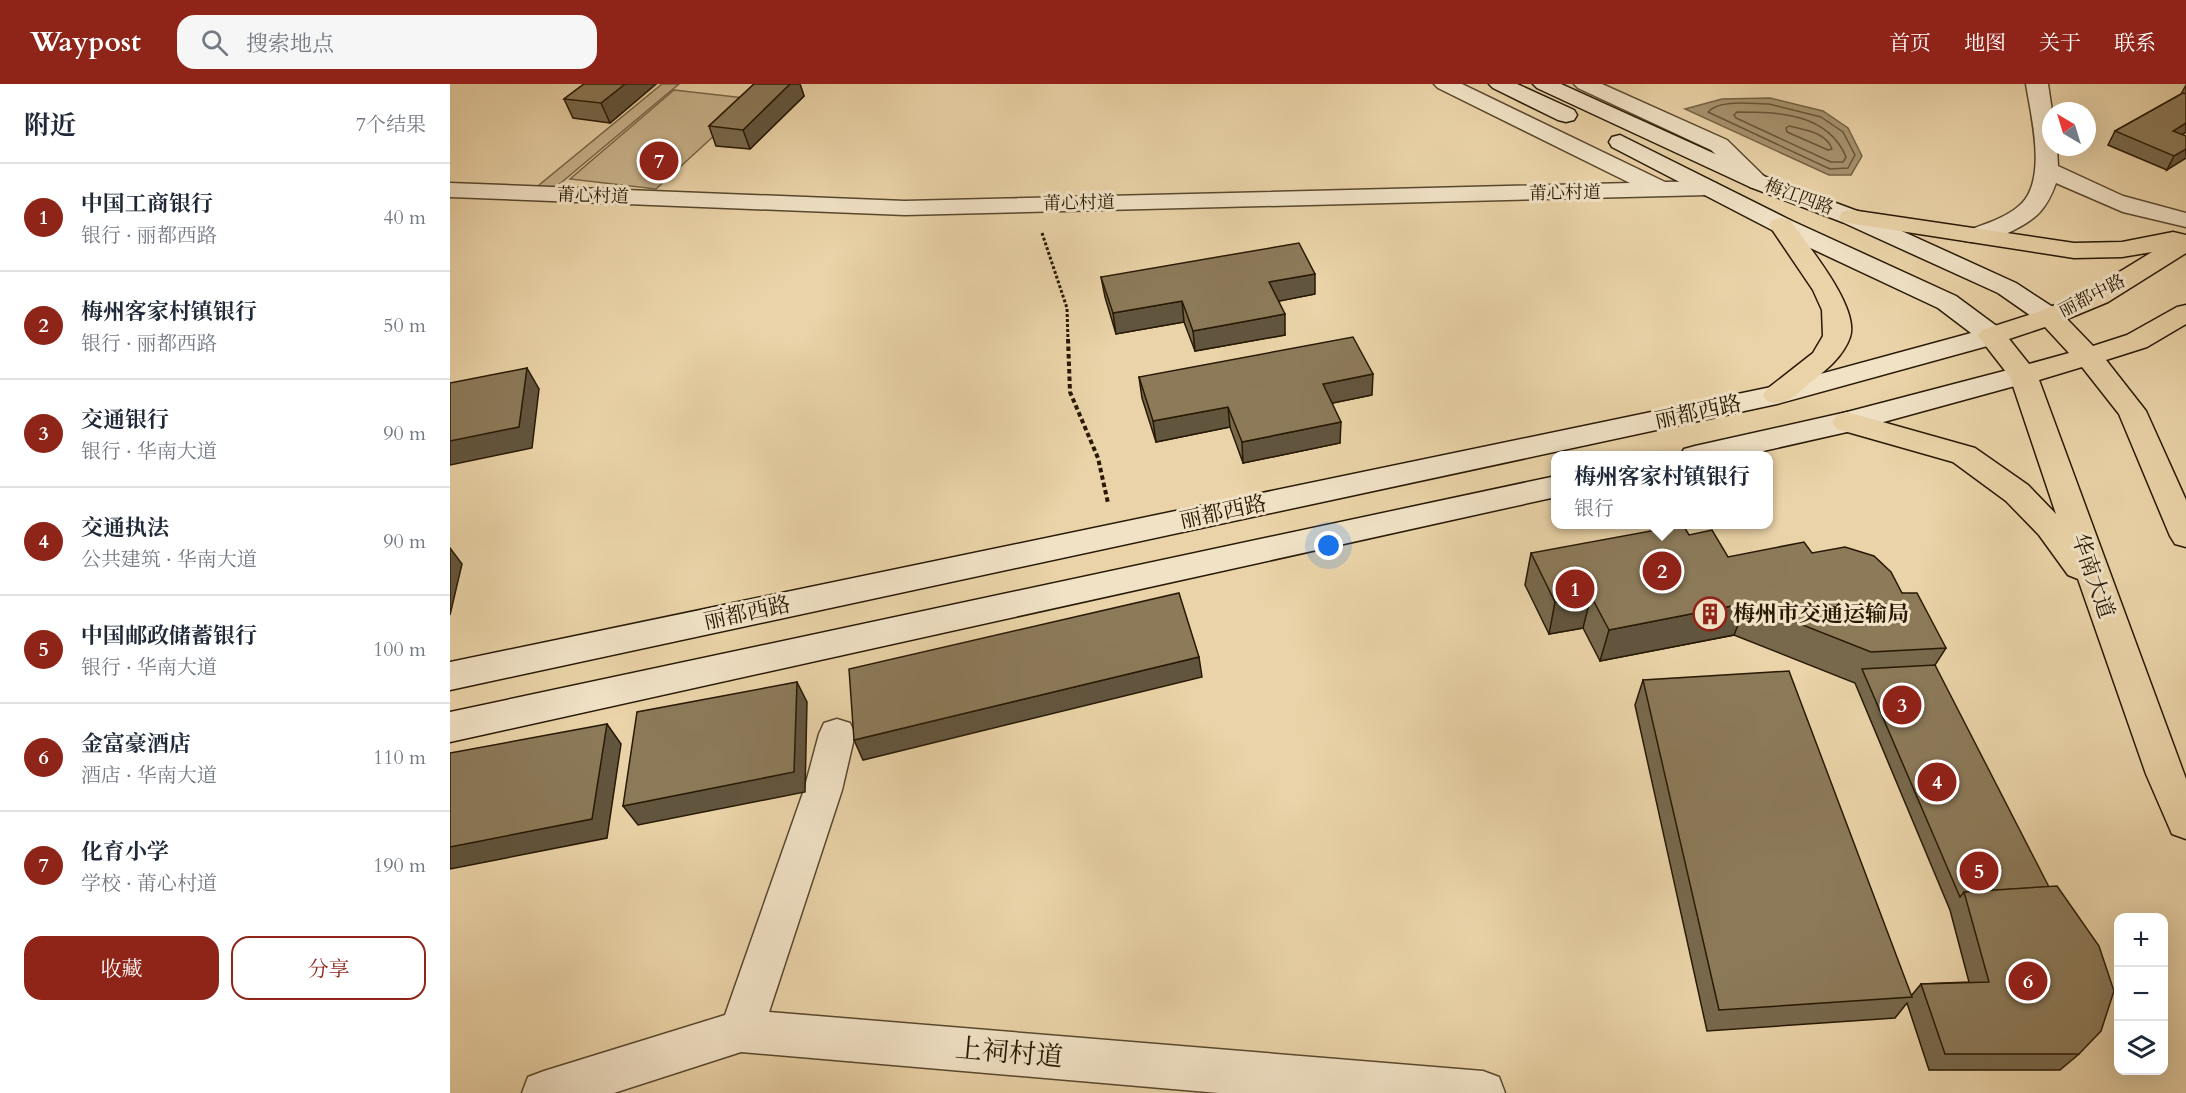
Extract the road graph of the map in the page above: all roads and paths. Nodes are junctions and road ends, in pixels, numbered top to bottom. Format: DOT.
graph roads {
  1 [pos="1445,84"];
  2 [pos="1500,84"];
  3 [pos="1544,84"];
  4 [pos="1585,84"];
  5 [pos="2037,84"];
  6 [pos="2047,169"];
  7 [pos="1758,182"];
  8 [pos="1708,188"];
  9 [pos="450,190"];
  10 [pos="1665,191"];
  11 [pos="1033,204"];
  12 [pos="1851,217"];
  13 [pos="2186,220"];
  14 [pos="1781,225"];
  15 [pos="2186,234"];
  16 [pos="1976,236"];
  17 [pos="2186,242"];
  18 [pos="2186,312"];
  19 [pos="2050,317"];
  20 [pos="1992,336"];
  21 [pos="2088,357"];
  22 [pos="2023,375"];
  23 [pos="1777,395"];
  24 [pos="1847,422"];
  25 [pos="1717,451"];
  26 [pos="1551,487"];
  27 [pos="1110,513"];
  28 [pos="2186,536"];
  29 [pos="2101,598"];
  30 [pos="450,676"];
  31 [pos="450,727"];
  32 [pos="837,734"];
  33 [pos="2186,822"];
  34 [pos="741,1031"];
  35 [pos="544,1093"];
  36 [pos="1483,1093"];
  1 -- 10 [label="main road"];
  2 -- 8 [label="main road, 梅江四路"];
  3 -- 7 [label="main road, 梅江四路"];
  4 -- 7 [label="main road"];
  5 -- 6 [label="main road"];
  6 -- 13 [label="main road"];
  6 -- 16 [label="main road"];
  7 -- 12 [label="main road, 梅江四路"];
  8 -- 10 [label="main road, 莆心村道"];
  8 -- 14 [label="main road, 梅江四路"];
  9 -- 11 [label="main road, 莆心村道"];
  10 -- 11 [label="main road, 莆心村道"];
  11 -- 27 [label="path"];
  12 -- 16 [label="main road"];
  12 -- 19 [label="main road, 梅江四路"];
  14 -- 20 [label="main road, 梅江四路"];
  14 -- 23 [label="main road"];
  15 -- 16 [label="main road"];
  17 -- 19 [label="main road, 丽都中路"];
  18 -- 21 [label="main road"];
  19 -- 20 [label="main road, 丽都中路"];
  19 -- 21 [label="main road"];
  20 -- 22 [label="main road, 华南大道"];
  20 -- 23 [label="main road, 丽都西路"];
  21 -- 22 [label="main road"];
  21 -- 28 [label="main road"];
  22 -- 24 [label="main road, 丽都西路"];
  22 -- 29 [label="main road, 华南大道"];
  23 -- 30 [label="main road, 丽都西路"];
  24 -- 25 [label="main road, 丽都西路"];
  24 -- 29 [label="main road"];
  26 -- 31 [label="main road, 丽都西路"];
  29 -- 33 [label="main road, 华南大道"];
  32 -- 34 [label="main road"];
  34 -- 35 [label="main road, 上祠村道"];
  34 -- 36 [label="main road, 上祠村道"];
}
